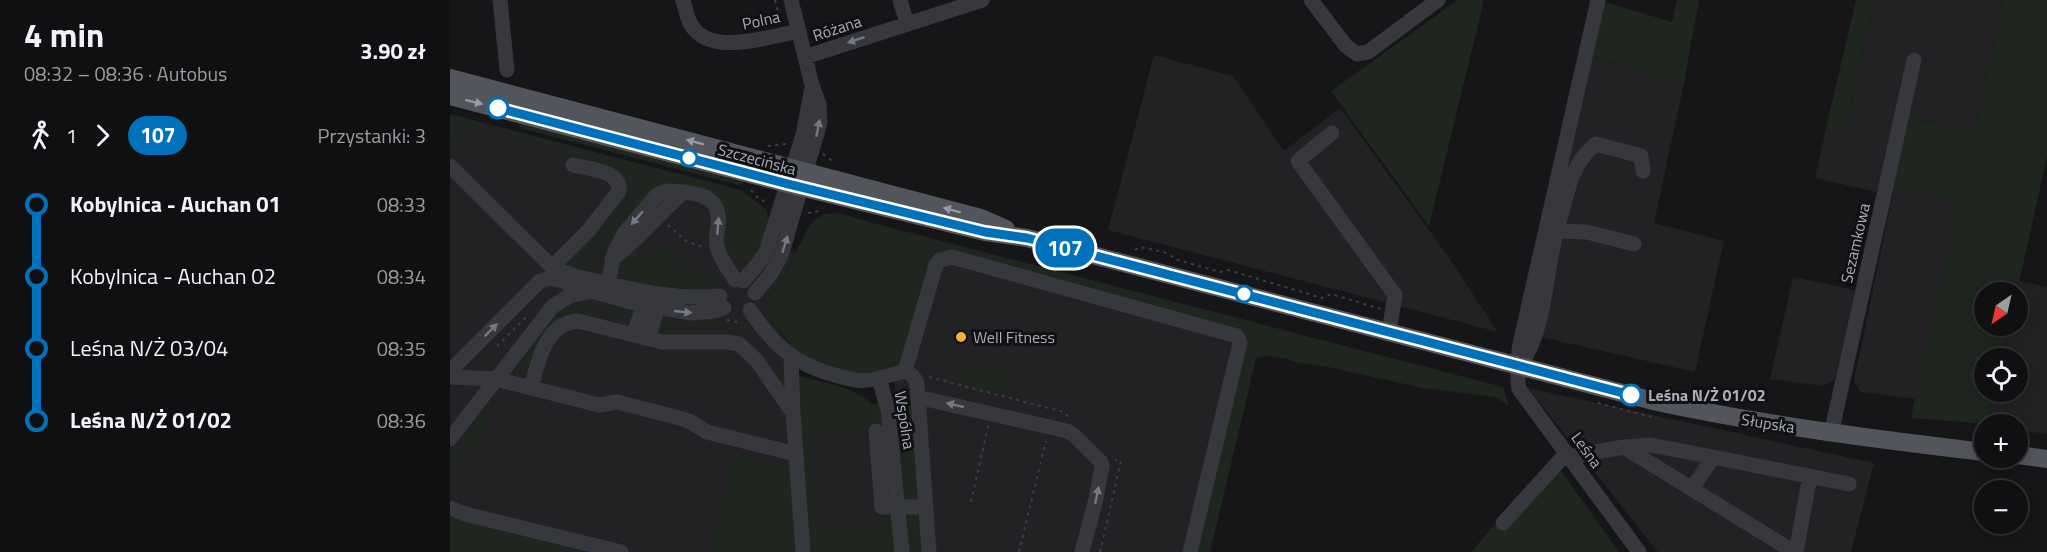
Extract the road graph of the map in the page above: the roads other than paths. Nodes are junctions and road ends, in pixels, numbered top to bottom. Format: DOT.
graph roads {
  1 [pos="500,0"];
  2 [pos="683,0"];
  3 [pos="791,0"];
  4 [pos="900,0"];
  5 [pos="982,0"];
  6 [pos="1311,0"];
  7 [pos="1438,0"];
  8 [pos="1598,0"];
  9 [pos="907,23"];
  10 [pos="791,32"];
  11 [pos="805,57"];
  12 [pos="1914,60"];
  13 [pos="507,70"];
  14 [pos="450,78"];
  15 [pos="450,96"];
  16 [pos="1332,133"];
  17 [pos="573,165"];
  18 [pos="450,166"];
  19 [pos="1643,171"];
  20 [pos="797,178"];
  21 [pos="1557,231"];
  22 [pos="1634,244"];
  23 [pos="552,267"];
  24 [pos="739,280"];
  25 [pos="563,281"];
  26 [pos="601,290"];
  27 [pos="754,293"];
  28 [pos="649,302"];
  29 [pos="722,302"];
  30 [pos="750,310"];
  31 [pos="1389,332"];
  32 [pos="642,336"];
  33 [pos="791,358"];
  34 [pos="1520,366"];
  35 [pos="450,371"];
  36 [pos="905,371"];
  37 [pos="450,377"];
  38 [pos="879,378"];
  39 [pos="496,379"];
  40 [pos="531,388"];
  41 [pos="918,399"];
  42 [pos="793,413"];
  43 [pos="876,431"];
  44 [pos="1831,434"];
  45 [pos="450,439"];
  46 [pos="1624,447"];
  47 [pos="1974,451"];
  48 [pos="796,454"];
  49 [pos="1569,456"];
  50 [pos="1713,457"];
  51 [pos="2028,457"];
  52 [pos="2047,459"];
  53 [pos="1810,476"];
  54 [pos="1849,484"];
  55 [pos="1692,489"];
  56 [pos="897,507"];
  57 [pos="926,507"];
  58 [pos="450,508"];
  59 [pos="1503,523"];
  60 [pos="621,552"];
  61 [pos="803,552"];
  62 [pos="902,552"];
  63 [pos="929,552"];
  64 [pos="1082,552"];
  65 [pos="1190,552"];
  66 [pos="1639,552"];
  67 [pos="1795,552"];
  1 -- 13 [label="street"];
  2 -- 10 [label="street, Polna"];
  3 -- 10 [label="street"];
  4 -- 9 [label="street"];
  5 -- 9 [label="street, Różana"];
  6 -- 7 [label="street"];
  8 -- 34 [label="street, Leśna"];
  9 -- 11 [label="street, Różana, one-way"];
  10 -- 11 [label="street"];
  11 -- 20 [label="street"];
  12 -- 44 [label="street, Sezamkowa"];
  20 -- 14 [label="main road, Szczecińska, one-way"];
  15 -- 20 [label="main road, Szczecińska, one-way"];
  16 -- 31 [label="street"];
  17 -- 23 [label="street"];
  18 -- 23 [label="street"];
  19 -- 21 [label="street"];
  20 -- 24 [label="street"];
  27 -- 20 [label="street, one-way"];
  20 -- 31 [label="main road, Szczecińska"];
  21 -- 22 [label="street"];
  21 -- 34 [label="street"];
  23 -- 25 [label="street"];
  23 -- 26 [label="street"];
  24 -- 26 [label="street, one-way"];
  24 -- 27 [label="street"];
  24 -- 29 [label="street"];
  25 -- 26 [label="street"];
  35 -- 25 [label="street, one-way"];
  26 -- 28 [label="street"];
  26 -- 39 [label="street"];
  27 -- 30 [label="street"];
  28 -- 29 [label="street"];
  28 -- 32 [label="street"];
  29 -- 30 [label="street"];
  30 -- 33 [label="street, Wspólna"];
  31 -- 34 [label="main road, Szczecińska"];
  32 -- 40 [label="street"];
  32 -- 42 [label="street"];
  33 -- 38 [label="street, Wspólna"];
  33 -- 42 [label="street"];
  34 -- 44 [label="main road, Słupska"];
  34 -- 49 [label="street, Leśna"];
  36 -- 38 [label="street"];
  36 -- 41 [label="street"];
  36 -- 65 [label="street"];
  37 -- 39 [label="street"];
  38 -- 56 [label="street, Wspólna"];
  39 -- 40 [label="street"];
  39 -- 45 [label="street"];
  40 -- 48 [label="street"];
  41 -- 57 [label="street"];
  64 -- 41 [label="street, one-way"];
  42 -- 48 [label="street"];
  43 -- 56 [label="street"];
  44 -- 47 [label="main road, Słupska"];
  46 -- 49 [label="street"];
  46 -- 50 [label="street"];
  46 -- 55 [label="street"];
  48 -- 61 [label="street"];
  49 -- 59 [label="street"];
  49 -- 66 [label="street, Leśna"];
  50 -- 53 [label="street"];
  50 -- 55 [label="street"];
  51 -- 52 [label="main road"];
  53 -- 54 [label="street"];
  53 -- 67 [label="street"];
  55 -- 67 [label="street"];
  56 -- 57 [label="street"];
  56 -- 62 [label="street, Wspólna"];
  57 -- 63 [label="street"];
  58 -- 60 [label="street"];
}
